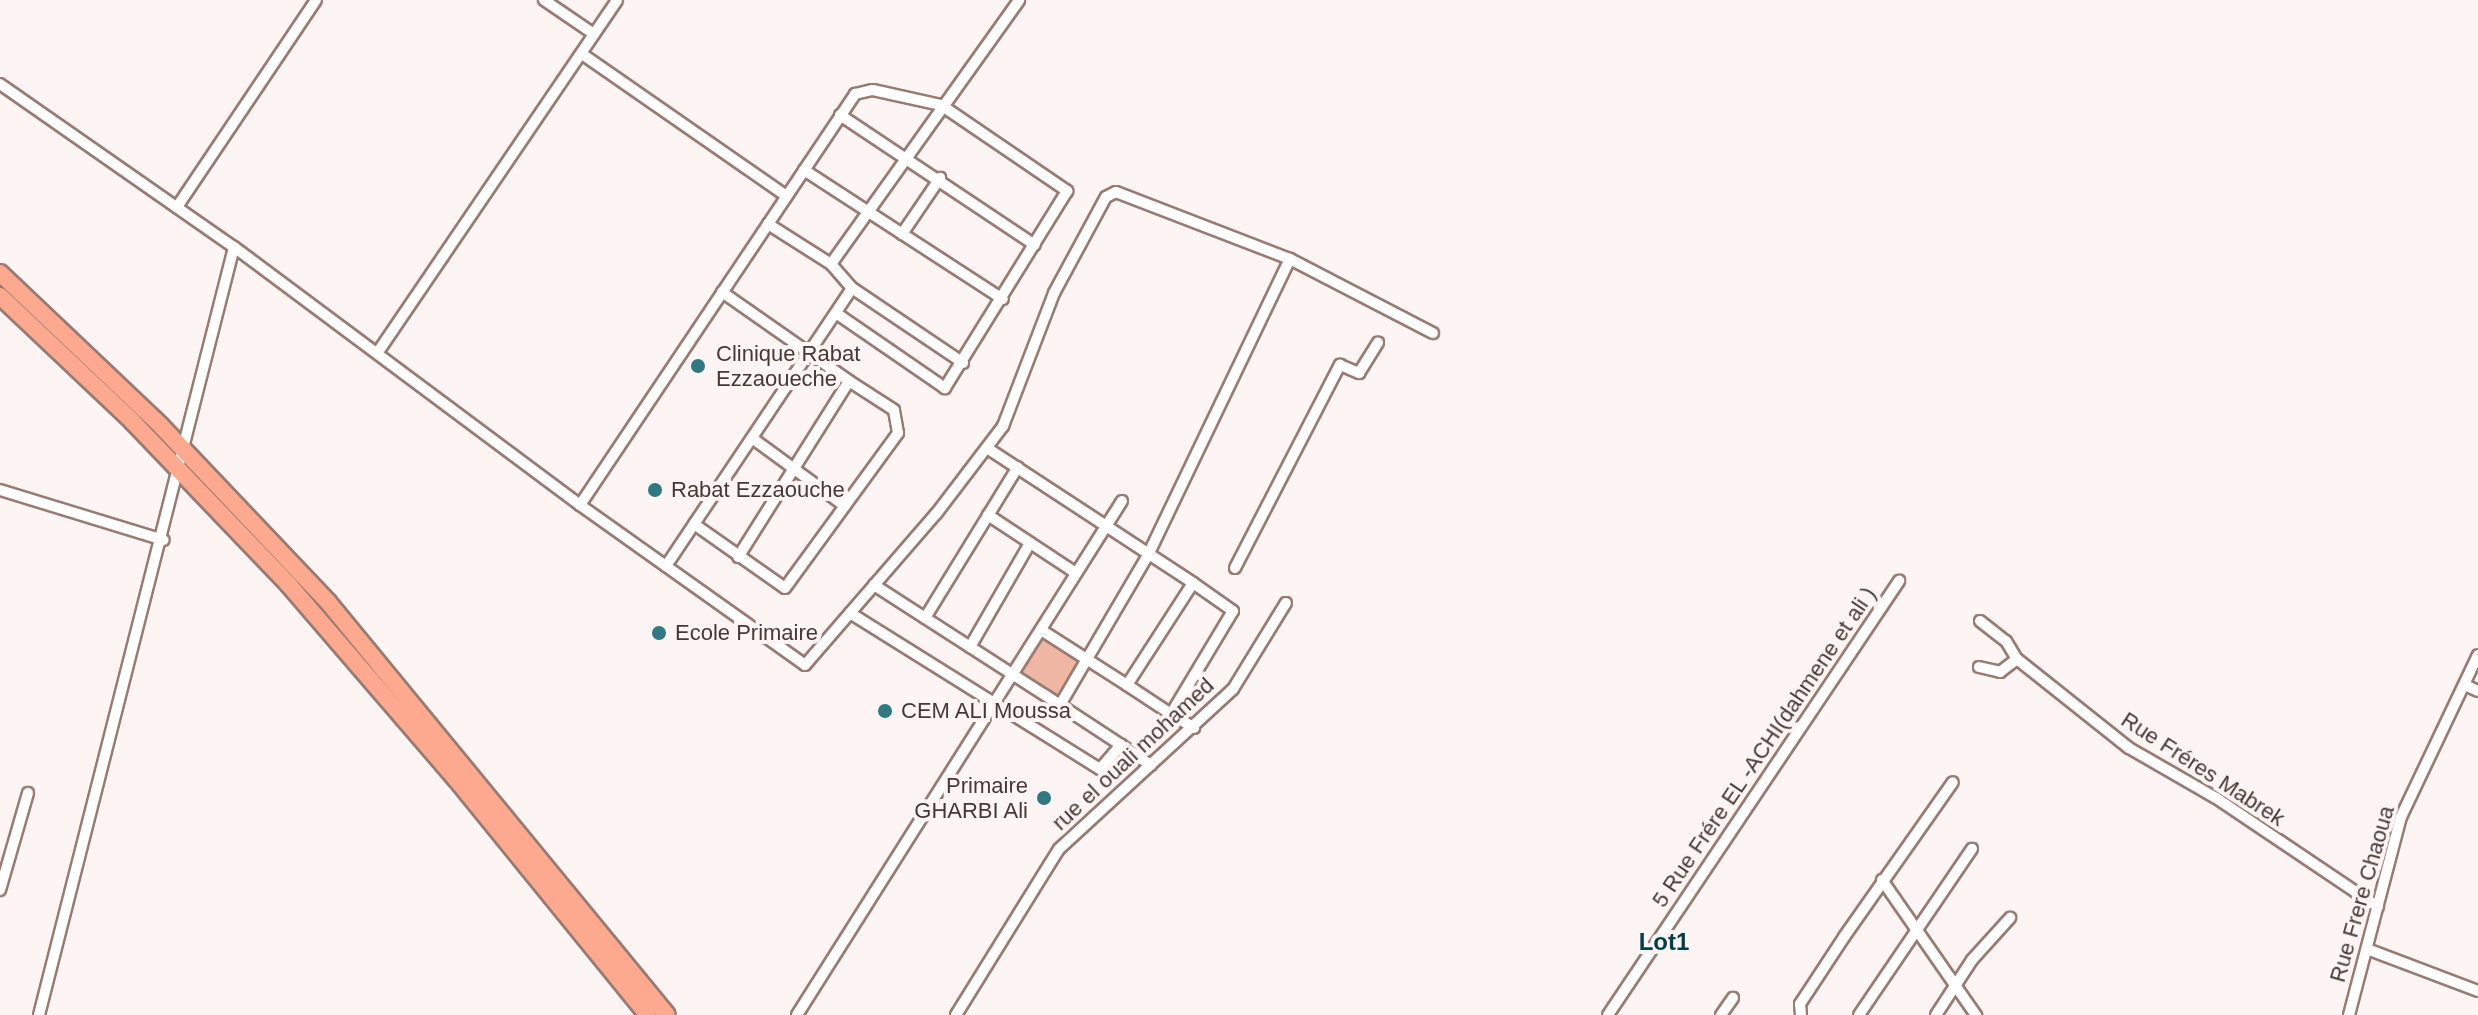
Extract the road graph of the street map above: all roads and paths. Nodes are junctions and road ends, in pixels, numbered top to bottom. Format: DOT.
graph roads {
  1 [pos="316,0"];
  2 [pos="544,0"];
  3 [pos="617,0"];
  4 [pos="1019,0"];
  5 [pos="594,34"];
  6 [pos="582,54"];
  7 [pos="0,84"];
  8 [pos="941,105"];
  9 [pos="840,115"];
  10 [pos="905,159"];
  11 [pos="804,170"];
  12 [pos="940,178"];
  13 [pos="786,196"];
  14 [pos="177,207"];
  15 [pos="868,214"];
  16 [pos="768,224"];
  17 [pos="902,234"];
  18 [pos="1035,245"];
  19 [pos="234,247"];
  20 [pos="1290,259"];
  21 [pos="831,264"];
  22 [pos="0,273"];
  23 [pos="852,288"];
  24 [pos="722,292"];
  25 [pos="0,296"];
  26 [pos="1003,299"];
  27 [pos="836,313"];
  28 [pos="1433,333"];
  29 [pos="1378,343"];
  30 [pos="378,352"];
  31 [pos="810,352"];
  32 [pos="963,363"];
  33 [pos="849,381"];
  34 [pos="752,438"];
  35 [pos="987,448"];
  36 [pos="184,449"];
  37 [pos="1018,467"];
  38 [pos="796,469"];
  39 [pos="180,471"];
  40 [pos="0,490"];
  41 [pos="1122,501"];
  42 [pos="580,505"];
  43 [pos="845,506"];
  44 [pos="988,515"];
  45 [pos="694,524"];
  46 [pos="1107,524"];
  47 [pos="164,540"];
  48 [pos="1030,543"];
  49 [pos="1149,553"];
  50 [pos="738,557"];
  51 [pos="666,566"];
  52 [pos="1235,568"];
  53 [pos="1076,573"];
  54 [pos="1899,581"];
  55 [pos="1193,583"];
  56 [pos="874,585"];
  57 [pos="1286,603"];
  58 [pos="850,613"];
  59 [pos="925,618"];
  60 [pos="1980,621"];
  61 [pos="1041,630"];
  62 [pos="970,647"];
  63 [pos="2478,655"];
  64 [pos="1085,658"];
  65 [pos="2017,659"];
  66 [pos="1979,667"];
  67 [pos="1013,675"];
  68 [pos="1127,685"];
  69 [pos="2465,685"];
  70 [pos="2478,691"];
  71 [pos="1060,705"];
  72 [pos="992,706"];
  73 [pos="1171,714"];
  74 [pos="1194,728"];
  75 [pos="1121,745"];
  76 [pos="1151,765"];
  77 [pos="1953,782"];
  78 [pos="28,793"];
  79 [pos="1972,849"];
  80 [pos="1882,880"];
  81 [pos="0,890"];
  82 [pos="2378,907"];
  83 [pos="2010,918"];
  84 [pos="1916,929"];
  85 [pos="2367,949"];
  86 [pos="1956,986"];
  87 [pos="2478,991"];
  88 [pos="1733,998"];
  89 [pos="39,1015"];
  90 [pos="648,1015"];
  91 [pos="667,1015"];
  92 [pos="797,1015"];
  93 [pos="956,1015"];
  94 [pos="1608,1015"];
  95 [pos="1721,1015"];
  96 [pos="1801,1015"];
  97 [pos="1859,1015"];
  98 [pos="1936,1015"];
  99 [pos="1976,1015"];
  100 [pos="2349,1015"];
  1 -- 14 [label="street"];
  2 -- 5 [label="street"];
  3 -- 5 [label="street"];
  4 -- 8 [label="street"];
  5 -- 6 [label="street"];
  6 -- 13 [label="street"];
  6 -- 30 [label="street"];
  7 -- 14 [label="street"];
  8 -- 9 [label="street"];
  8 -- 10 [label="street"];
  8 -- 18 [label="street"];
  9 -- 10 [label="street"];
  9 -- 11 [label="street"];
  10 -- 12 [label="street"];
  10 -- 15 [label="street"];
  11 -- 13 [label="street"];
  11 -- 15 [label="street"];
  12 -- 17 [label="street"];
  12 -- 18 [label="street"];
  13 -- 16 [label="street"];
  14 -- 19 [label="street"];
  15 -- 17 [label="street"];
  15 -- 21 [label="street"];
  16 -- 21 [label="street"];
  16 -- 24 [label="street"];
  17 -- 26 [label="street"];
  18 -- 26 [label="street"];
  19 -- 30 [label="street"];
  19 -- 36 [label="street"];
  20 -- 28 [label="street"];
  20 -- 35 [label="street"];
  20 -- 49 [label="street"];
  21 -- 23 [label="street"];
  22 -- 36 [label="highway"];
  23 -- 27 [label="street"];
  23 -- 32 [label="street"];
  24 -- 31 [label="street"];
  24 -- 42 [label="street"];
  25 -- 39 [label="highway"];
  26 -- 32 [label="street"];
  27 -- 31 [label="street"];
  27 -- 32 [label="street"];
  29 -- 52 [label="street"];
  30 -- 42 [label="street"];
  31 -- 33 [label="street"];
  31 -- 34 [label="street"];
  33 -- 38 [label="street"];
  33 -- 43 [label="street"];
  34 -- 38 [label="street"];
  34 -- 45 [label="street"];
  35 -- 37 [label="street"];
  35 -- 56 [label="street"];
  36 -- 39 [label="street"];
  36 -- 91 [label="highway"];
  37 -- 44 [label="street"];
  37 -- 46 [label="street"];
  38 -- 43 [label="street"];
  38 -- 50 [label="street"];
  39 -- 47 [label="street"];
  39 -- 90 [label="highway"];
  40 -- 47 [label="street"];
  41 -- 46 [label="street"];
  42 -- 51 [label="street"];
  43 -- 50 [label="street"];
  44 -- 48 [label="street"];
  44 -- 59 [label="street"];
  45 -- 50 [label="street"];
  45 -- 51 [label="street"];
  46 -- 49 [label="street"];
  46 -- 53 [label="street"];
  47 -- 89 [label="street"];
  48 -- 53 [label="street"];
  48 -- 62 [label="street"];
  49 -- 55 [label="street"];
  49 -- 64 [label="street"];
  51 -- 58 [label="street"];
  53 -- 61 [label="street"];
  54 -- 94 [label="street, 5 Rue Frére EL -ACHI(dahmene et ali )"];
  55 -- 68 [label="street"];
  55 -- 73 [label="street"];
  56 -- 58 [label="street"];
  56 -- 59 [label="street"];
  57 -- 74 [label="street, rue el ouali mohamed"];
  58 -- 72 [label="street"];
  59 -- 62 [label="street"];
  60 -- 65 [label="street, Rue Fréres Mabrek"];
  61 -- 64 [label="street"];
  61 -- 67 [label="street"];
  62 -- 67 [label="street"];
  63 -- 69 [label="street, Rue Frere Chaoua"];
  64 -- 68 [label="street"];
  64 -- 71 [label="street"];
  65 -- 66 [label="street"];
  65 -- 82 [label="street, Rue Fréres Mabrek"];
  67 -- 71 [label="street"];
  67 -- 72 [label="street"];
  68 -- 73 [label="street"];
  69 -- 70 [label="street"];
  69 -- 82 [label="street, Rue Frere Chaoua"];
  71 -- 75 [label="street"];
  72 -- 75 [label="street"];
  72 -- 92 [label="street"];
  73 -- 74 [label="street"];
  74 -- 76 [label="street, rue el ouali mohamed"];
  75 -- 76 [label="street"];
  76 -- 93 [label="street, rue el ouali mohamed"];
  77 -- 80 [label="street"];
  78 -- 81 [label="street"];
  79 -- 84 [label="street"];
  80 -- 84 [label="street"];
  80 -- 96 [label="street"];
  82 -- 85 [label="street, Rue Frere Chaoua"];
  83 -- 86 [label="street"];
  84 -- 86 [label="street"];
  84 -- 97 [label="street"];
  85 -- 87 [label="street"];
  85 -- 100 [label="street, Rue Frere Chaoua"];
  86 -- 98 [label="street"];
  86 -- 99 [label="street"];
  88 -- 95 [label="street"];
}
